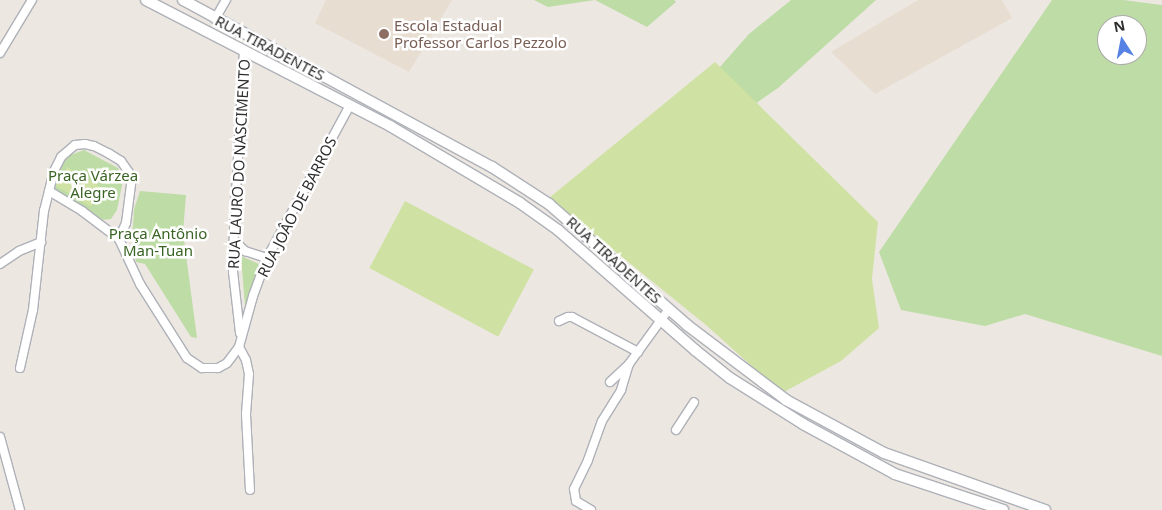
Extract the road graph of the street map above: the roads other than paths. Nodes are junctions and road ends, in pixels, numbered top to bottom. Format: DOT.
graph roads {
  1 [pos="32,0"];
  2 [pos="146,0"];
  3 [pos="182,0"];
  4 [pos="226,0"];
  5 [pos="216,19"];
  6 [pos="244,50"];
  7 [pos="0,53"];
  8 [pos="350,105"];
  9 [pos="466,153"];
  10 [pos="455,163"];
  11 [pos="49,191"];
  12 [pos="549,204"];
  13 [pos="558,211"];
  14 [pos="536,215"];
  15 [pos="546,221"];
  16 [pos="120,239"];
  17 [pos="234,240"];
  18 [pos="41,242"];
  19 [pos="601,248"];
  20 [pos="268,258"];
  21 [pos="590,259"];
  22 [pos="0,264"];
  23 [pos="669,309"];
  24 [pos="661,318"];
  25 [pos="559,321"];
  26 [pos="241,328"];
  27 [pos="239,347"];
  28 [pos="638,352"];
  29 [pos="630,364"];
  30 [pos="20,368"];
  31 [pos="610,382"];
  32 [pos="782,396"];
  33 [pos="694,402"];
  34 [pos="774,406"];
  35 [pos="676,430"];
  36 [pos="0,437"];
  37 [pos="9,475"];
  38 [pos="0,478"];
  39 [pos="250,490"];
  40 [pos="20,510"];
  41 [pos="591,510"];
  42 [pos="1003,510"];
  43 [pos="1045,510"];
  1 -- 7 [label="street"];
  2 -- 6 [label="street, RUA TIRADENTES"];
  3 -- 5 [label="street, RUA TIRADENTES"];
  4 -- 5 [label="street"];
  5 -- 9 [label="street, RUA TIRADENTES"];
  6 -- 8 [label="street, RUA TIRADENTES"];
  6 -- 17 [label="street, RUA LAURO DO NASCIMENTO"];
  8 -- 10 [label="street, RUA TIRADENTES"];
  8 -- 20 [label="street, RUA JOÂO DE BARROS"];
  9 -- 10 [label="street"];
  9 -- 12 [label="street, RUA TIRADENTES"];
  10 -- 14 [label="street, RUA TIRADENTES"];
  11 -- 16 [label="street"];
  11 -- 16 [label="street"];
  11 -- 18 [label="street"];
  12 -- 13 [label="street, RUA TIRADENTES"];
  12 -- 14 [label="street"];
  13 -- 15 [label="street"];
  13 -- 19 [label="street, RUA TIRADENTES"];
  14 -- 15 [label="street, RUA TIRADENTES"];
  15 -- 21 [label="street, RUA TIRADENTES"];
  16 -- 27 [label="street"];
  17 -- 20 [label="street"];
  17 -- 26 [label="street, RUA LAURO DO NASCIMENTO"];
  18 -- 22 [label="street"];
  18 -- 30 [label="street"];
  19 -- 21 [label="street"];
  19 -- 23 [label="street, RUA TIRADENTES"];
  20 -- 26 [label="street, RUA JOÂO DE BARROS"];
  21 -- 24 [label="street, RUA TIRADENTES"];
  23 -- 24 [label="street"];
  23 -- 32 [label="street, RUA TIRADENTES"];
  24 -- 28 [label="street"];
  24 -- 34 [label="street, RUA TIRADENTES"];
  25 -- 28 [label="street"];
  26 -- 27 [label="street, RUA LAURO DO NASCIMENTO"];
  27 -- 39 [label="street"];
  28 -- 29 [label="street"];
  29 -- 31 [label="street"];
  29 -- 41 [label="street"];
  32 -- 34 [label="street"];
  32 -- 43 [label="street, RUA TIRADENTES"];
  33 -- 35 [label="street"];
  34 -- 42 [label="street, RUA TIRADENTES"];
  36 -- 37 [label="street"];
  37 -- 38 [label="street"];
  37 -- 40 [label="street"];
}
